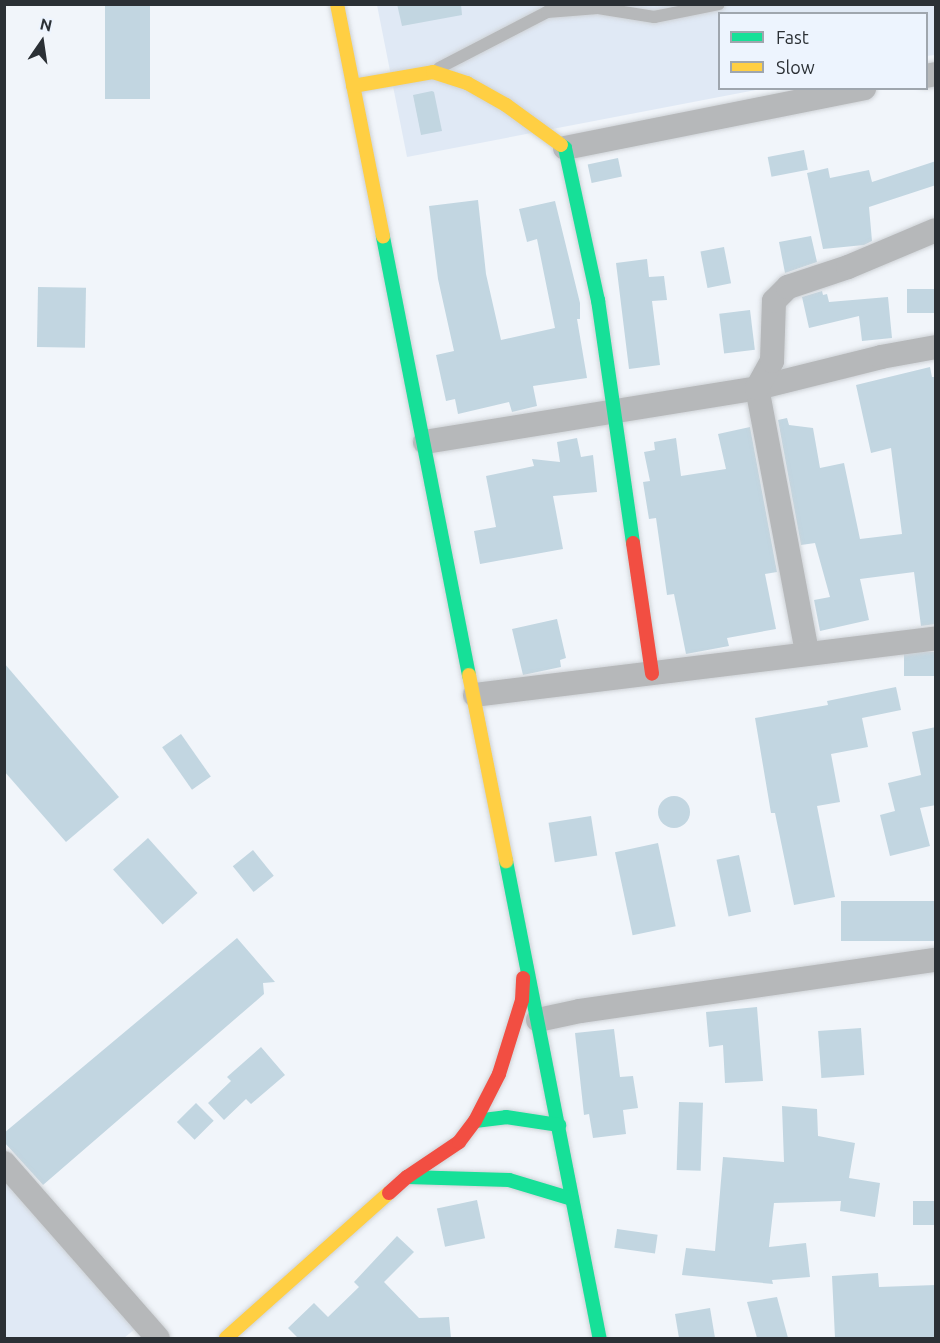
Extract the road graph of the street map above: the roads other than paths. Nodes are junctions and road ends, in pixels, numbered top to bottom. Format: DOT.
graph roads {
  1 [pos="337,4"];
  2 [pos="719,4"];
  3 [pos="433,72"];
  4 [pos="353,86"];
  5 [pos="854,90"];
  6 [pos="565,148"];
  7 [pos="936,230"];
  8 [pos="936,347"];
  9 [pos="757,388"];
  10 [pos="615,411"];
  11 [pos="425,442"];
  12 [pos="936,638"];
  13 [pos="807,652"];
  14 [pos="652,675"];
  15 [pos="475,696"];
  16 [pos="524,947"];
  17 [pos="936,960"];
  18 [pos="538,1020"];
  19 [pos="475,1120"];
  20 [pos="559,1125"];
  21 [pos="4,1162"];
  22 [pos="407,1177"];
  23 [pos="572,1199"];
  24 [pos="158,1338"];
  25 [pos="226,1338"];
  26 [pos="600,1338"];
  1 -- 4 [label="street"];
  2 -- 3 [label="lane"];
  3 -- 4 [label="street"];
  3 -- 6 [label="street"];
  4 -- 11 [label="street"];
  5 -- 6 [label="street"];
  6 -- 10 [label="street"];
  7 -- 9 [label="street"];
  8 -- 9 [label="street"];
  9 -- 10 [label="street"];
  9 -- 13 [label="street"];
  10 -- 11 [label="street"];
  10 -- 14 [label="street"];
  11 -- 15 [label="street"];
  12 -- 13 [label="street"];
  13 -- 14 [label="street"];
  14 -- 15 [label="street"];
  15 -- 16 [label="street"];
  16 -- 18 [label="street"];
  16 -- 19 [label="street"];
  17 -- 18 [label="street"];
  18 -- 20 [label="street"];
  19 -- 20 [label="street"];
  19 -- 22 [label="street"];
  20 -- 23 [label="street"];
  21 -- 24 [label="street"];
  22 -- 23 [label="street"];
  22 -- 25 [label="street"];
  23 -- 26 [label="street"];
}
